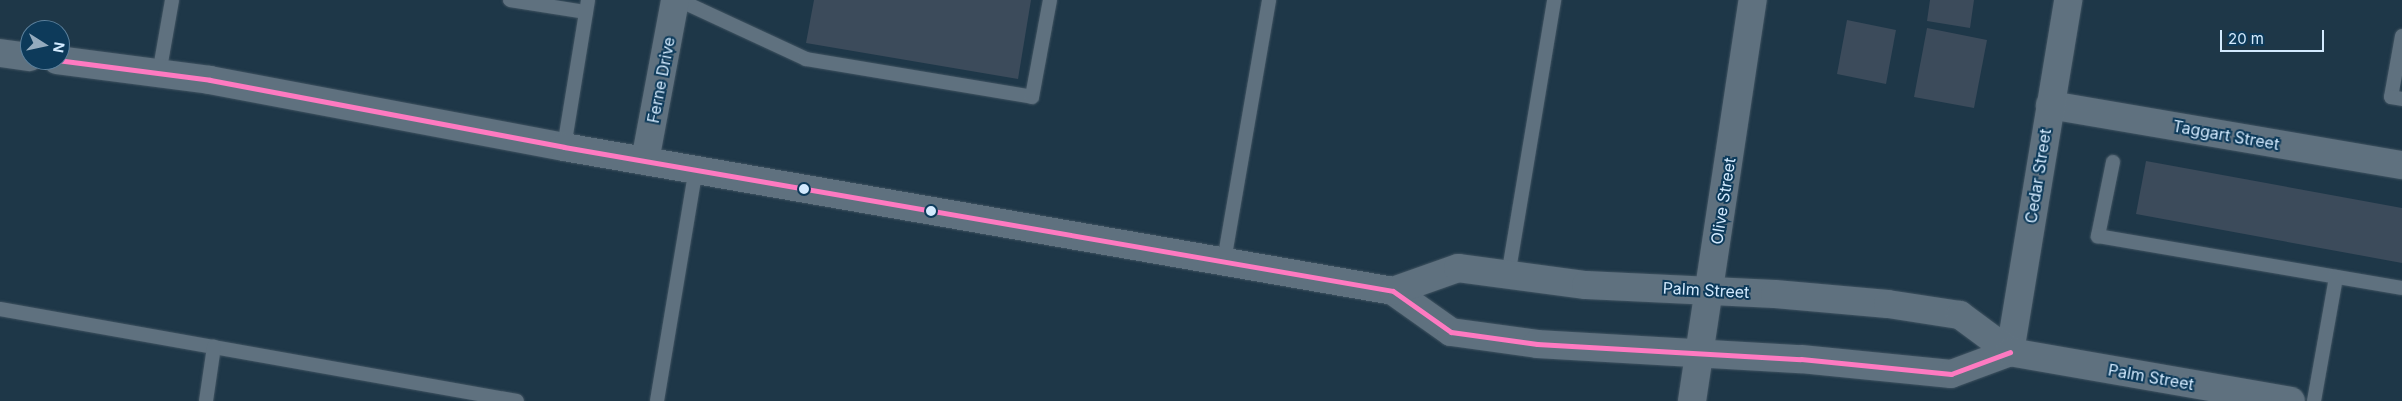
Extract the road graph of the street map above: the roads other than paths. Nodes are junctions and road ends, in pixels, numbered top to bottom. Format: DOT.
graph roads {
  1 [pos="172,0"];
  2 [pos="510,0"];
  3 [pos="675,0"];
  4 [pos="678,0"];
  5 [pos="1050,0"];
  6 [pos="1269,0"];
  7 [pos="1554,0"];
  8 [pos="1753,0"];
  9 [pos="2068,0"];
  10 [pos="587,6"];
  11 [pos="2402,36"];
  12 [pos="0,53"];
  13 [pos="20,56"];
  14 [pos="70,62"];
  15 [pos="159,74"];
  16 [pos="2402,99"];
  17 [pos="2050,106"];
  18 [pos="564,147"];
  19 [pos="645,160"];
  20 [pos="2113,162"];
  21 [pos="2402,165"];
  22 [pos="696,169"];
  23 [pos="1224,261"];
  24 [pos="1508,276"];
  25 [pos="2336,277"];
  26 [pos="2402,288"];
  27 [pos="1709,290"];
  28 [pos="1393,291"];
  29 [pos="0,309"];
  30 [pos="214,347"];
  31 [pos="2010,352"];
  32 [pos="1699,353"];
  33 [pos="206,401"];
  34 [pos="517,401"];
  35 [pos="657,401"];
  36 [pos="1692,401"];
  37 [pos="2291,401"];
  38 [pos="2314,401"];
  1 -- 15 [label="lane"];
  2 -- 10 [label="lane"];
  3 -- 19 [label="main road, Ferne Drive"];
  4 -- 5 [label="lane"];
  6 -- 23 [label="lane"];
  7 -- 24 [label="lane"];
  8 -- 27 [label="main road, Olive Street"];
  9 -- 17 [label="main road, Cedar Street"];
  10 -- 18 [label="lane"];
  11 -- 16 [label="lane"];
  12 -- 13 [label="main road"];
  14 -- 15 [label="main road, Palm Street"];
  15 -- 18 [label="main road, Palm Street"];
  17 -- 21 [label="main road, Taggart Street"];
  17 -- 31 [label="main road, Cedar Street"];
  18 -- 19 [label="main road, Palm Street"];
  19 -- 22 [label="main road, Palm Street"];
  20 -- 25 [label="lane"];
  22 -- 23 [label="main road, Palm Street"];
  22 -- 35 [label="lane"];
  23 -- 28 [label="main road, Palm Street"];
  24 -- 27 [label="main road, Palm Street"];
  24 -- 28 [label="main road, Palm Street"];
  25 -- 26 [label="lane"];
  25 -- 38 [label="lane"];
  27 -- 31 [label="main road, Palm Street"];
  27 -- 32 [label="main road, Olive Street"];
  28 -- 32 [label="main road, Palm Street"];
  29 -- 30 [label="lane"];
  30 -- 33 [label="lane"];
  30 -- 34 [label="lane"];
  31 -- 32 [label="main road, Palm Street"];
  31 -- 37 [label="main road, Palm Street"];
  32 -- 36 [label="main road, Olive Street"];
}
